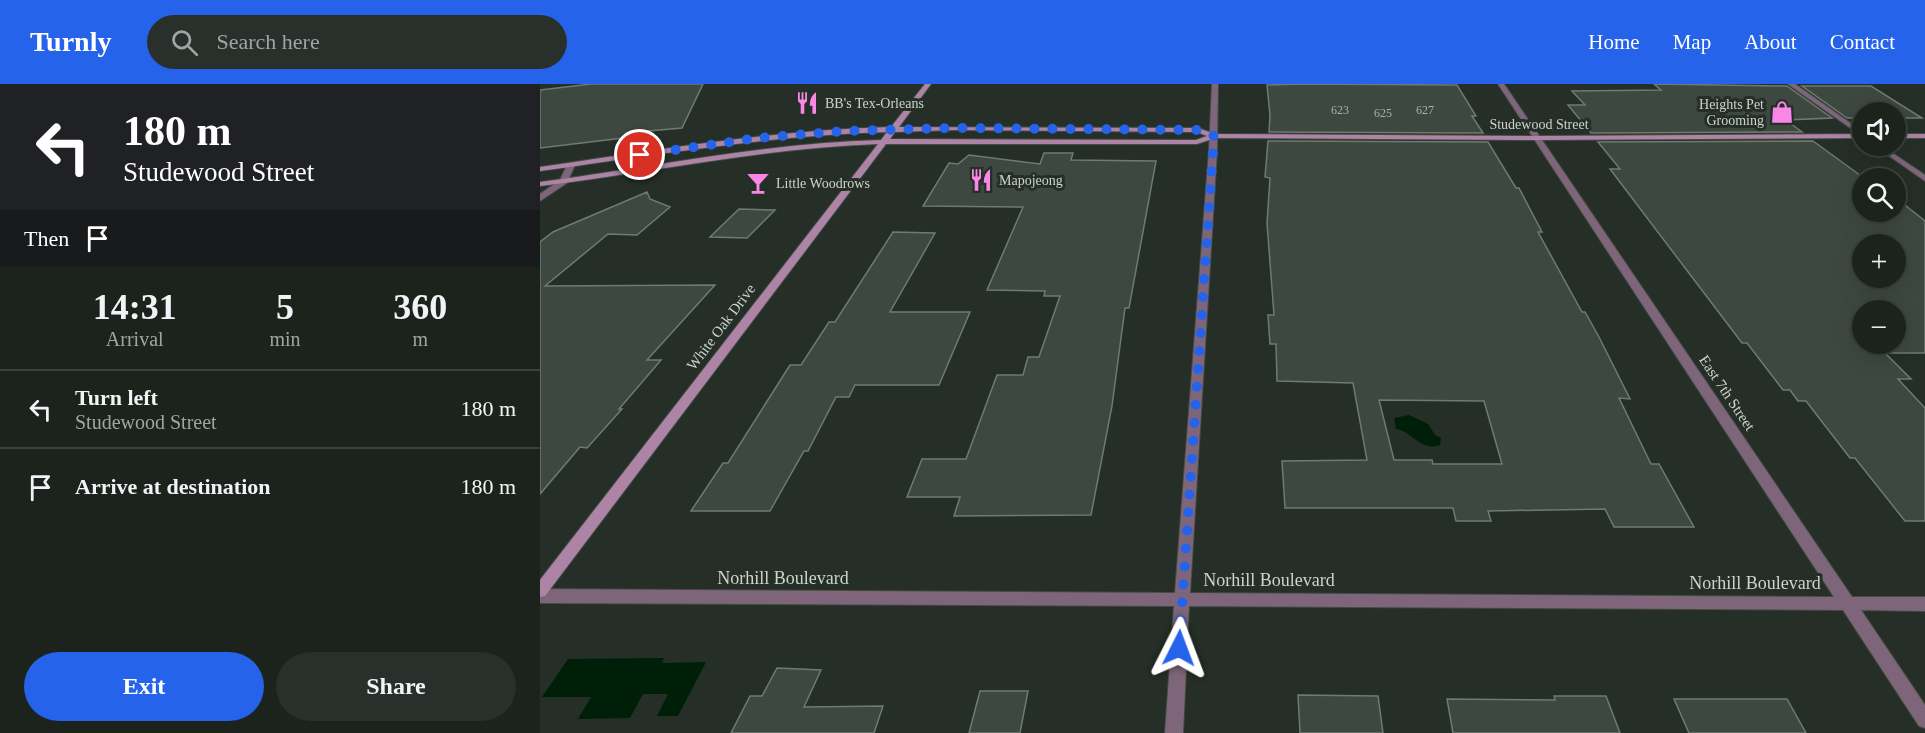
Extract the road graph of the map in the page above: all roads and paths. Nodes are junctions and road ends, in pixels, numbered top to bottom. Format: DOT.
graph roads {
  1 [pos="928,84"];
  2 [pos="1215,84"];
  3 [pos="1501,84"];
  4 [pos="1791,84"];
  5 [pos="1852,127"];
  6 [pos="893,130"];
  7 [pos="1852,135"];
  8 [pos="1214,136"];
  9 [pos="1906,136"];
  10 [pos="1925,136"];
  11 [pos="1537,138"];
  12 [pos="884,142"];
  13 [pos="1892,156"];
  14 [pos="571,165"];
  15 [pos="540,169"];
  16 [pos="1925,179"];
  17 [pos="564,181"];
  18 [pos="540,184"];
  19 [pos="540,198"];
  20 [pos="540,591"];
  21 [pos="540,596"];
  22 [pos="1182,599"];
  23 [pos="1847,603"];
  24 [pos="1925,604"];
  25 [pos="1925,720"];
  26 [pos="1174,733"];
  1 -- 6 [label="main road, White Oak Drive"];
  2 -- 8 [label="street"];
  3 -- 11 [label="street, East 7th Street"];
  4 -- 5 [label="street"];
  6 -- 8 [label="main road, Studewood Street"];
  6 -- 12 [label="main road, White Oak Drive"];
  6 -- 14 [label="main road, Studewood Street"];
  7 -- 11 [label="main road, Studewood Street"];
  8 -- 11 [label="main road, Studewood Street"];
  8 -- 12 [label="main road, Studewood Street"];
  8 -- 22 [label="street"];
  9 -- 10 [label="main road"];
  11 -- 23 [label="street, East 7th Street"];
  12 -- 17 [label="main road, Studewood Street"];
  12 -- 20 [label="main road, White Oak Drive"];
  13 -- 16 [label="street"];
  14 -- 15 [label="main road, Studewood Street"];
  14 -- 17 [label="street"];
  17 -- 18 [label="main road, Studewood Street"];
  17 -- 19 [label="street"];
  21 -- 22 [label="street, Norhill Boulevard"];
  22 -- 23 [label="street, Norhill Boulevard"];
  22 -- 26 [label="street"];
  23 -- 24 [label="street, Norhill Boulevard"];
  23 -- 25 [label="street, East 7th Street"];
}
